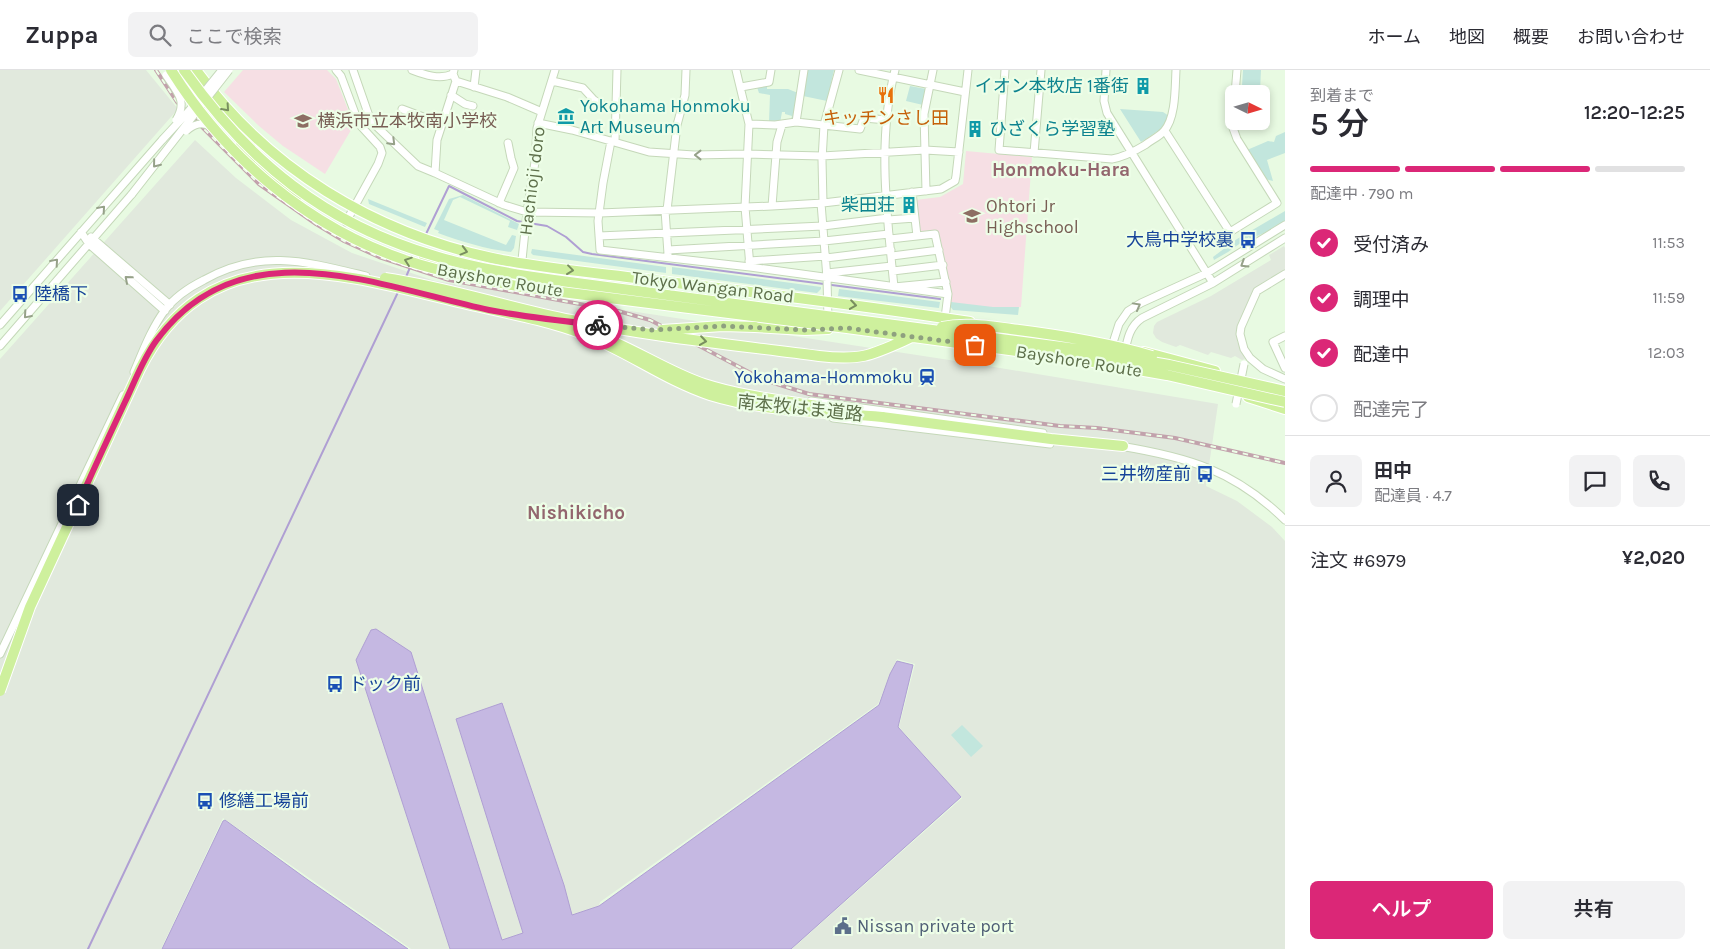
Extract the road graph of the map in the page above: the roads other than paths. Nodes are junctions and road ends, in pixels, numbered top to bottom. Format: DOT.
graph roads {
  1 [pos="184,70"];
  2 [pos="196,70"];
  3 [pos="222,70"];
  4 [pos="229,70"];
  5 [pos="336,70"];
  6 [pos="353,70"];
  7 [pos="412,70"];
  8 [pos="476,70"];
  9 [pos="555,70"];
  10 [pos="617,70"];
  11 [pos="686,70"];
  12 [pos="736,70"];
  13 [pos="771,70"];
  14 [pos="804,70"];
  15 [pos="839,70"];
  16 [pos="863,70"];
  17 [pos="933,70"];
  18 [pos="968,70"];
  19 [pos="1006,70"];
  20 [pos="1041,70"];
  21 [pos="1106,70"];
  22 [pos="1176,70"];
  23 [pos="1237,70"];
  24 [pos="167,71"];
  25 [pos="894,74"];
  26 [pos="454,75"];
  27 [pos="552,81"];
  28 [pos="930,85"];
  29 [pos="1236,85"];
  30 [pos="474,87"];
  31 [pos="741,87"];
  32 [pos="966,92"];
  33 [pos="451,95"];
  34 [pos="474,106"];
  35 [pos="616,108"];
  36 [pos="402,109"];
  37 [pos="542,112"];
  38 [pos="888,120"];
  39 [pos="796,122"];
  40 [pos="538,123"];
  41 [pos="442,124"];
  42 [pos="749,124"];
  43 [pos="782,125"];
  44 [pos="824,125"];
  45 [pos="1234,130"];
  46 [pos="1165,131"];
  47 [pos="163,139"];
  48 [pos="613,142"];
  49 [pos="508,143"];
  50 [pos="170,146"];
  51 [pos="925,150"];
  52 [pos="959,152"];
  53 [pos="1132,152"];
  54 [pos="673,153"];
  55 [pos="885,153"];
  56 [pos="1034,153"];
  57 [pos="747,154"];
  58 [pos="776,154"];
  59 [pos="822,156"];
  60 [pos="436,173"];
  61 [pos="278,182"];
  62 [pos="926,191"];
  63 [pos="912,192"];
  64 [pos="887,195"];
  65 [pos="499,203"];
  66 [pos="822,203"];
  67 [pos="772,206"];
  68 [pos="354,207"];
  69 [pos="745,207"];
  70 [pos="666,210"];
  71 [pos="527,212"];
  72 [pos="600,213"];
  73 [pos="915,218"];
  74 [pos="888,219"];
  75 [pos="346,222"];
  76 [pos="1285,225"];
  77 [pos="823,226"];
  78 [pos="746,230"];
  79 [pos="82,232"];
  80 [pos="666,233"];
  81 [pos="599,236"];
  82 [pos="890,236"];
  83 [pos="917,236"];
  84 [pos="1285,238"];
  85 [pos="92,241"];
  86 [pos="824,241"];
  87 [pos="748,245"];
  88 [pos="939,250"];
  89 [pos="891,253"];
  90 [pos="668,254"];
  91 [pos="826,257"];
  92 [pos="522,264"];
  93 [pos="749,264"];
  94 [pos="943,265"];
  95 [pos="893,268"];
  96 [pos="330,272"];
  97 [pos="1207,273"];
  98 [pos="1285,274"];
  99 [pos="827,275"];
  100 [pos="520,282"];
  101 [pos="946,282"];
  102 [pos="1214,283"];
  103 [pos="894,287"];
  104 [pos="948,294"];
  105 [pos="829,302"];
  106 [pos="167,308"];
  107 [pos="490,310"];
  108 [pos="945,318"];
  109 [pos="828,321"];
  110 [pos="0,325"];
  111 [pos="847,328"];
  112 [pos="1285,336"];
  113 [pos="1112,345"];
  114 [pos="0,346"];
  115 [pos="1126,347"];
  116 [pos="1110,360"];
  117 [pos="1123,362"];
  118 [pos="1244,364"];
  119 [pos="1285,368"];
  120 [pos="1220,376"];
  121 [pos="1285,379"];
  122 [pos="687,385"];
  123 [pos="1285,390"];
  124 [pos="1285,402"];
  125 [pos="1236,404"];
  126 [pos="1285,409"];
  127 [pos="882,417"];
  128 [pos="1123,446"];
  129 [pos="1285,520"];
  130 [pos="0,654"];
  131 [pos="0,673"];
  132 [pos="0,691"];
  1 -- 120 [label="highway, Bayshore Route, bridge"];
  2 -- 68 [label="highway, Tokyo Wangan Road, one-way"];
  3 -- 47 [label="street, bridge"];
  4 -- 50 [label="street, bridge"];
  5 -- 68 [label="street"];
  6 -- 60 [label="street, one-way"];
  7 -- 26 [label="street"];
  8 -- 30 [label="street"];
  9 -- 27 [label="street, Hachioji doro"];
  10 -- 35 [label="street"];
  11 -- 54 [label="street"];
  12 -- 31 [label="street"];
  13 -- 31 [label="street"];
  14 -- 39 [label="street"];
  15 -- 44 [label="street"];
  16 -- 25 [label="street"];
  17 -- 28 [label="street"];
  18 -- 32 [label="street"];
  19 -- 56 [label="street"];
  20 -- 56 [label="street"];
  21 -- 53 [label="street"];
  22 -- 46 [label="street"];
  23 -- 29 [label="street"];
  24 -- 47 [label="street, bridge"];
  24 -- 61 [label="highway, Tokyo Wangan Road"];
  111 -- 24 [label="highway, Bayshore Route, one-way, bridge"];
  25 -- 28 [label="street"];
  25 -- 38 [label="street"];
  26 -- 30 [label="street"];
  26 -- 33 [label="street"];
  27 -- 35 [label="street"];
  27 -- 37 [label="street, Hachioji doro"];
  28 -- 32 [label="street"];
  28 -- 51 [label="street"];
  30 -- 37 [label="street"];
  31 -- 42 [label="street"];
  32 -- 52 [label="street"];
  33 -- 34 [label="street"];
  33 -- 41 [label="street"];
  35 -- 48 [label="street"];
  36 -- 41 [label="street"];
  37 -- 40 [label="street, Hachioji doro"];
  38 -- 44 [label="street"];
  38 -- 55 [label="street"];
  39 -- 43 [label="street"];
  39 -- 44 [label="street"];
  40 -- 48 [label="street"];
  40 -- 71 [label="street, Hachioji doro"];
  41 -- 60 [label="street"];
  42 -- 43 [label="street"];
  42 -- 57 [label="street"];
  43 -- 58 [label="street"];
  44 -- 59 [label="street"];
  45 -- 46 [label="street"];
  46 -- 53 [label="street"];
  79 -- 47 [label="street, one-way"];
  48 -- 54 [label="street"];
  48 -- 72 [label="street"];
  49 -- 65 [label="street"];
  50 -- 61 [label="street, bridge"];
  50 -- 85 [label="street, one-way, bridge"];
  51 -- 52 [label="street"];
  51 -- 55 [label="street"];
  51 -- 62 [label="street"];
  52 -- 62 [label="street"];
  53 -- 56 [label="street"];
  53 -- 97 [label="street"];
  57 -- 54 [label="street, one-way"];
  54 -- 70 [label="street"];
  55 -- 59 [label="street"];
  55 -- 64 [label="street"];
  57 -- 58 [label="street"];
  57 -- 69 [label="street"];
  58 -- 59 [label="street"];
  58 -- 67 [label="street"];
  59 -- 66 [label="street"];
  60 -- 65 [label="street"];
  61 -- 75 [label="highway, Tokyo Wangan Road"];
  62 -- 63 [label="street"];
  63 -- 64 [label="street"];
  63 -- 73 [label="street"];
  64 -- 66 [label="street"];
  64 -- 74 [label="street"];
  65 -- 71 [label="street"];
  66 -- 67 [label="street"];
  66 -- 77 [label="street"];
  67 -- 69 [label="street"];
  68 -- 75 [label="street"];
  68 -- 92 [label="highway, Tokyo Wangan Road, one-way"];
  69 -- 70 [label="street"];
  69 -- 78 [label="street"];
  70 -- 72 [label="street"];
  70 -- 80 [label="street"];
  71 -- 72 [label="street"];
  71 -- 92 [label="street, Hachioji doro"];
  72 -- 81 [label="street"];
  73 -- 74 [label="street"];
  73 -- 83 [label="street"];
  74 -- 77 [label="street"];
  74 -- 82 [label="street"];
  75 -- 100 [label="highway, Tokyo Wangan Road"];
  76 -- 97 [label="street"];
  77 -- 78 [label="street"];
  77 -- 86 [label="street"];
  78 -- 80 [label="street"];
  78 -- 87 [label="street"];
  79 -- 85 [label="street"];
  110 -- 79 [label="street, one-way"];
  80 -- 81 [label="street"];
  80 -- 90 [label="street"];
  81 -- 90 [label="street"];
  82 -- 83 [label="street"];
  82 -- 86 [label="street"];
  82 -- 89 [label="street"];
  83 -- 88 [label="street"];
  84 -- 102 [label="street, one-way"];
  85 -- 106 [label="street"];
  85 -- 114 [label="street, one-way"];
  86 -- 87 [label="street"];
  86 -- 91 [label="street"];
  87 -- 90 [label="street"];
  87 -- 93 [label="street"];
  88 -- 89 [label="street"];
  88 -- 94 [label="street"];
  89 -- 91 [label="street"];
  89 -- 95 [label="street"];
  90 -- 93 [label="street"];
  91 -- 93 [label="street"];
  91 -- 99 [label="street"];
  92 -- 100 [label="street, Hachioji doro"];
  92 -- 105 [label="highway, Tokyo Wangan Road, one-way"];
  93 -- 99 [label="street"];
  94 -- 95 [label="street"];
  94 -- 101 [label="street"];
  95 -- 99 [label="street"];
  95 -- 103 [label="street"];
  96 -- 120 [label="highway, one-way, bridge"];
  96 -- 127 [label="highway, 南本牧はま道路, bridge"];
  96 -- 131 [label="highway, 南本牧はま道路, bridge"];
  97 -- 102 [label="street"];
  113 -- 97 [label="street, one-way"];
  98 -- 121 [label="street"];
  99 -- 103 [label="street"];
  99 -- 105 [label="street"];
  100 -- 109 [label="highway, Tokyo Wangan Road"];
  101 -- 103 [label="street"];
  101 -- 104 [label="street"];
  102 -- 115 [label="street"];
  103 -- 104 [label="street"];
  104 -- 108 [label="street"];
  105 -- 108 [label="highway, Tokyo Wangan Road, one-way"];
  105 -- 109 [label="street"];
  106 -- 122 [label="street"];
  106 -- 130 [label="street"];
  107 -- 111 [label="highway, bridge"];
  107 -- 127 [label="highway, 南本牧はま道路, bridge"];
  107 -- 132 [label="highway, 南本牧はま道路, bridge"];
  108 -- 113 [label="highway, Tokyo Wangan Road"];
  109 -- 116 [label="highway, Tokyo Wangan Road"];
  111 -- 124 [label="highway, Bayshore Route, bridge"];
  112 -- 119 [label="street"];
  113 -- 115 [label="highway, Tokyo Wangan Road"];
  113 -- 116 [label="street"];
  115 -- 117 [label="street"];
  115 -- 123 [label="highway, Tokyo Wangan Road"];
  116 -- 117 [label="highway, Tokyo Wangan Road"];
  117 -- 126 [label="highway, Tokyo Wangan Road"];
  118 -- 125 [label="street, bridge"];
  120 -- 123 [label="highway, Bayshore Route, bridge"];
  122 -- 128 [label="street"];
  122 -- 128 [label="street"];
  127 -- 128 [label="highway, 南本牧はま道路"];
  128 -- 129 [label="street, 南本牧はま道路"];
}
